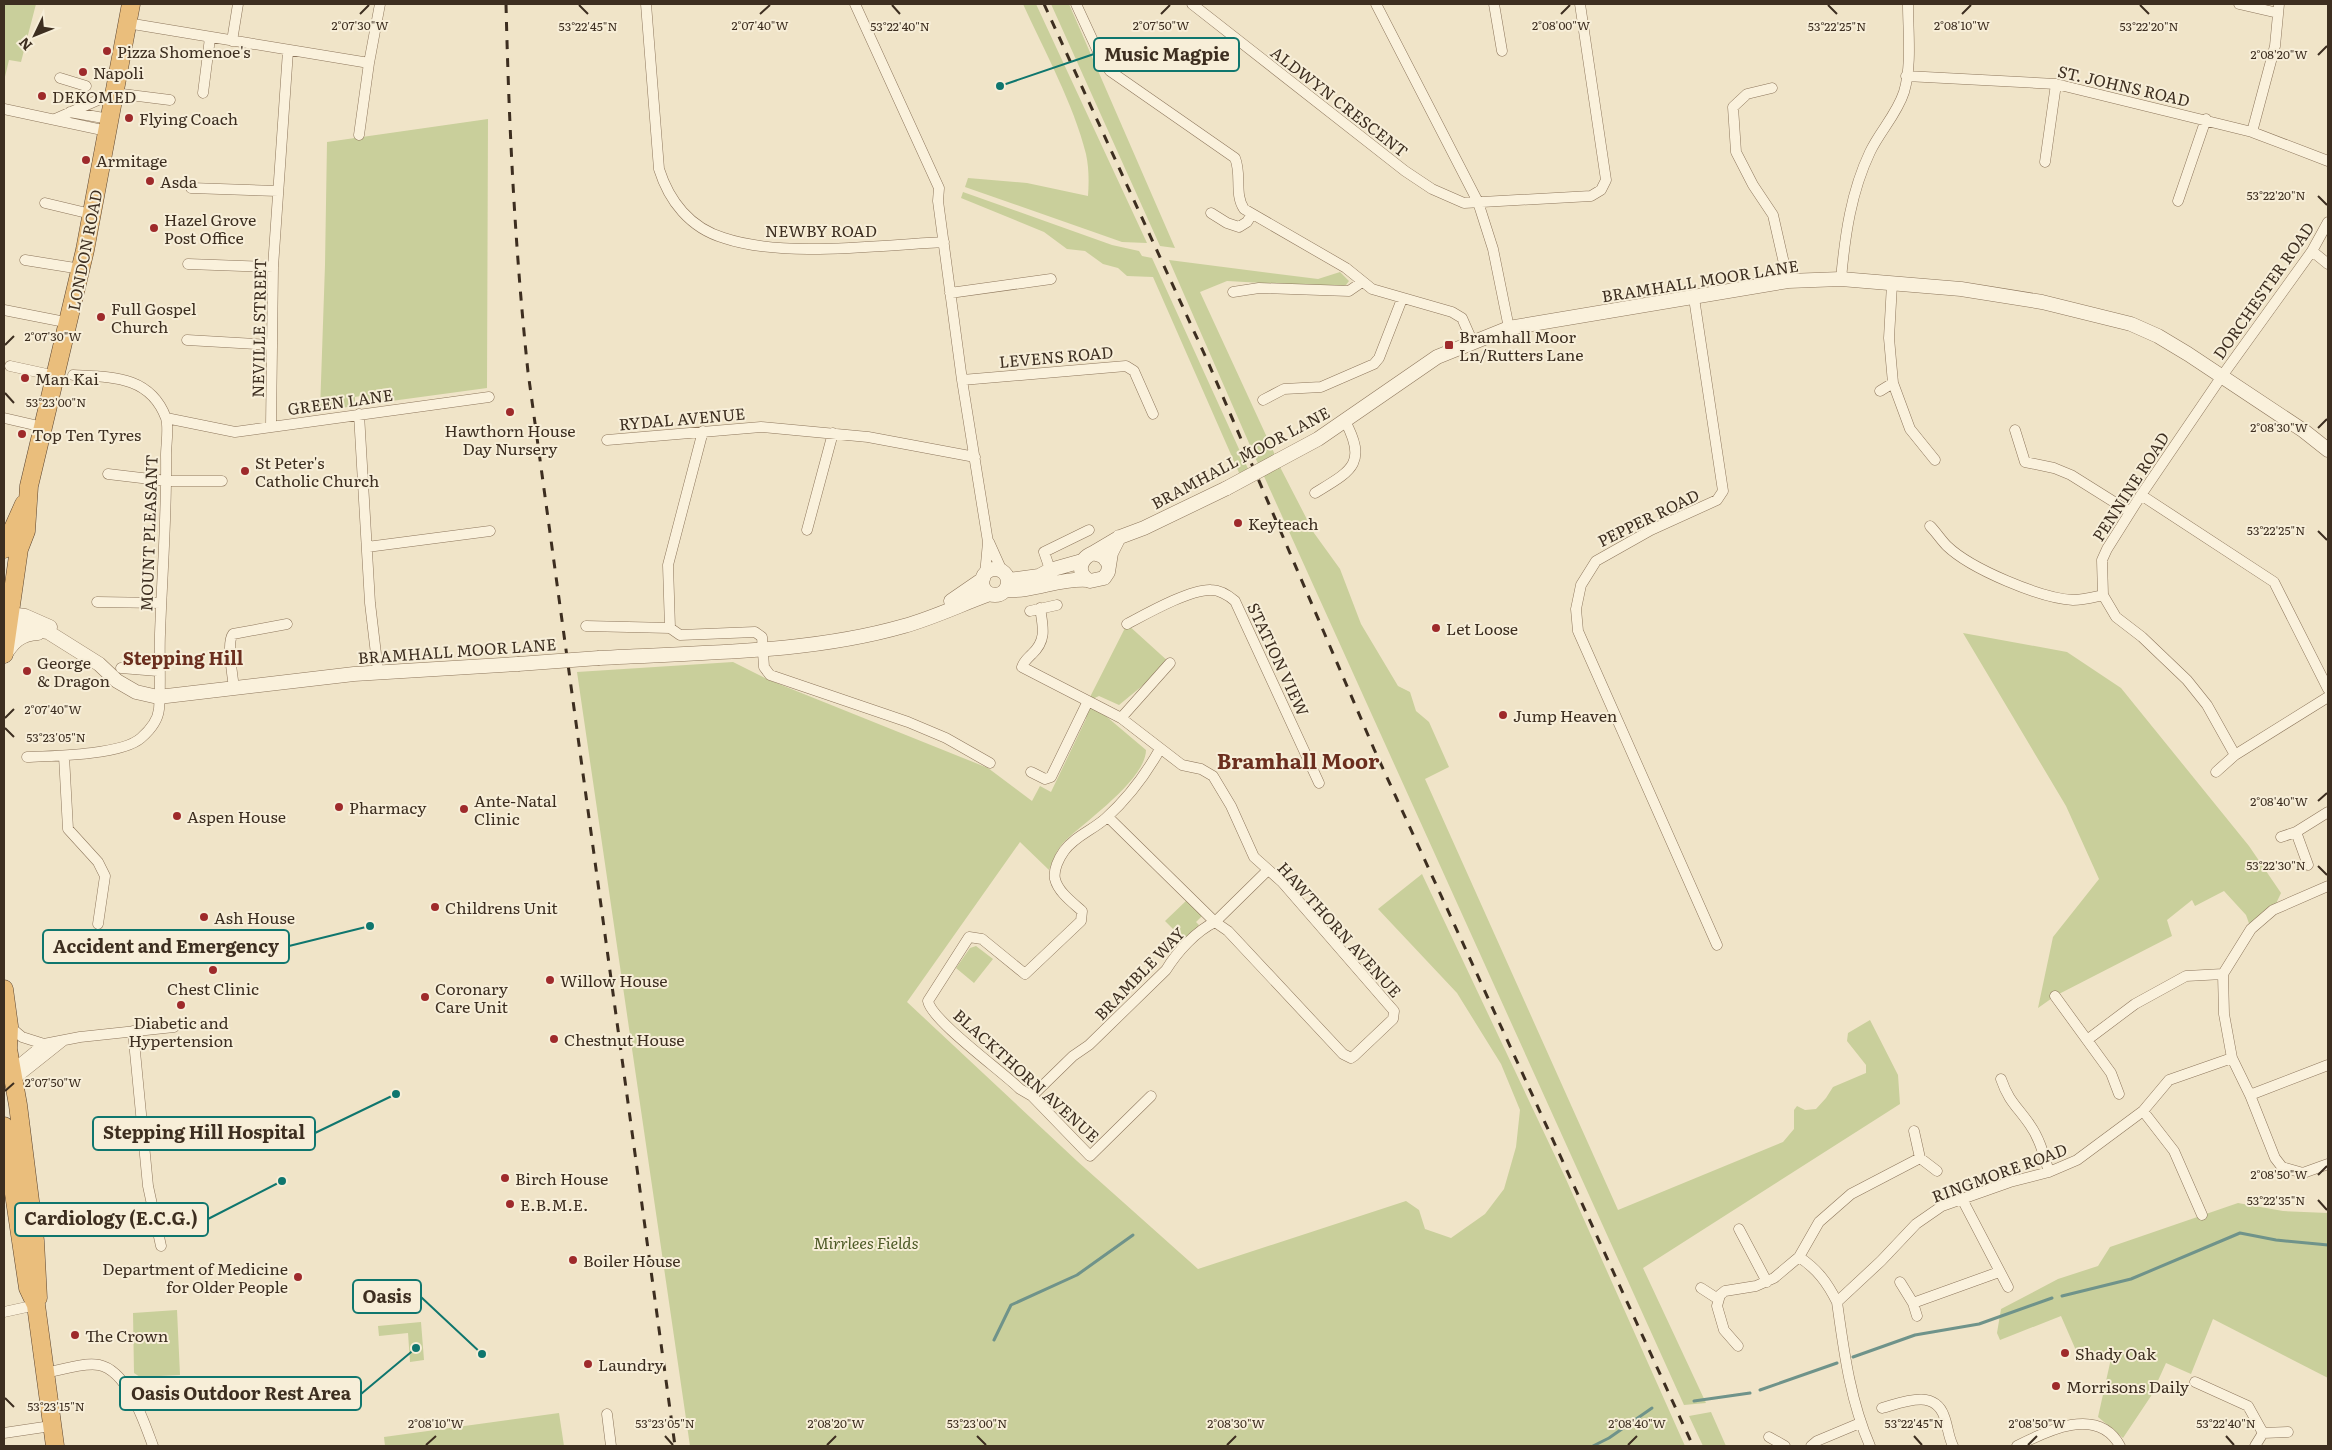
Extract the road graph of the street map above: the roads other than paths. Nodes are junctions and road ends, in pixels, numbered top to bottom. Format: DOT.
graph roads {
  1 [pos="131,4"];
  2 [pos="238,4"];
  3 [pos="380,4"];
  4 [pos="646,4"];
  5 [pos="856,4"];
  6 [pos="1076,4"];
  7 [pos="1192,4"];
  8 [pos="1494,4"];
  9 [pos="1580,4"];
  10 [pos="1908,4"];
  11 [pos="2239,4"];
  12 [pos="1379,5"];
  13 [pos="2279,8"];
  14 [pos="127,23"];
  15 [pos="210,38"];
  16 [pos="232,41"];
  17 [pos="288,51"];
  18 [pos="1502,51"];
  19 [pos="368,63"];
  20 [pos="1906,76"];
  21 [pos="60,78"];
  22 [pos="2056,84"];
  23 [pos="86,86"];
  24 [pos="1772,88"];
  25 [pos="114,93"];
  26 [pos="203,93"];
  27 [pos="170,100"];
  28 [pos="4,109"];
  29 [pos="69,111"];
  30 [pos="55,119"];
  31 [pos="2206,119"];
  32 [pos="108,125"];
  33 [pos="2252,132"];
  34 [pos="359,135"];
  35 [pos="2328,161"];
  36 [pos="2045,162"];
  37 [pos="191,188"];
  38 [pos="278,191"];
  39 [pos="2178,201"];
  40 [pos="1478,202"];
  41 [pos="45,204"];
  42 [pos="1212,213"];
  43 [pos="91,214"];
  44 [pos="1252,214"];
  45 [pos="2328,222"];
  46 [pos="944,242"];
  47 [pos="2312,251"];
  48 [pos="25,260"];
  49 [pos="188,264"];
  50 [pos="2328,264"];
  51 [pos="273,267"];
  52 [pos="81,270"];
  53 [pos="1841,278"];
  54 [pos="1051,279"];
  55 [pos="1788,281"];
  56 [pos="1362,282"];
  57 [pos="1892,284"];
  58 [pos="1233,292"];
  59 [pos="950,293"];
  60 [pos="1402,298"];
  61 [pos="1694,298"];
  62 [pos="4,310"];
  63 [pos="70,322"];
  64 [pos="1509,328"];
  65 [pos="187,340"];
  66 [pos="1473,343"];
  67 [pos="272,345"];
  68 [pos="10,366"];
  69 [pos="64,375"];
  70 [pos="2222,376"];
  71 [pos="962,380"];
  72 [pos="1893,384"];
  73 [pos="1880,391"];
  74 [pos="489,397"];
  75 [pos="1263,400"];
  76 [pos="359,414"];
  77 [pos="1152,414"];
  78 [pos="4,418"];
  79 [pos="166,418"];
  80 [pos="1345,421"];
  81 [pos="272,426"];
  82 [pos="43,427"];
  83 [pos="2015,430"];
  84 [pos="703,431"];
  85 [pos="833,433"];
  86 [pos="606,440"];
  87 [pos="2328,450"];
  88 [pos="975,457"];
  89 [pos="1935,460"];
  90 [pos="108,474"];
  91 [pos="167,481"];
  92 [pos="222,481"];
  93 [pos="1315,493"];
  94 [pos="2141,495"];
  95 [pos="2130,512"];
  96 [pos="1930,526"];
  97 [pos="808,530"];
  98 [pos="1088,530"];
  99 [pos="490,531"];
  100 [pos="1120,536"];
  101 [pos="11,542"];
  102 [pos="988,542"];
  103 [pos="367,547"];
  104 [pos="1088,557"];
  105 [pos="1109,564"];
  106 [pos="1053,576"];
  107 [pos="984,577"];
  108 [pos="1005,580"];
  109 [pos="1087,580"];
  110 [pos="4,592"];
  111 [pos="990,594"];
  112 [pos="2103,595"];
  113 [pos="97,602"];
  114 [pos="161,603"];
  115 [pos="1057,605"];
  116 [pos="6,620"];
  117 [pos="921,620"];
  118 [pos="287,624"];
  119 [pos="1127,624"];
  120 [pos="586,626"];
  121 [pos="670,628"];
  122 [pos="48,632"];
  123 [pos="73,647"];
  124 [pos="764,649"];
  125 [pos="4,655"];
  126 [pos="1170,663"];
  127 [pos="121,668"];
  128 [pos="158,671"];
  129 [pos="378,672"];
  130 [pos="234,689"];
  131 [pos="2328,689"];
  132 [pos="158,697"];
  133 [pos="2328,698"];
  134 [pos="1088,700"];
  135 [pos="1121,718"];
  136 [pos="1160,749"];
  137 [pos="2235,755"];
  138 [pos="64,756"];
  139 [pos="27,757"];
  140 [pos="990,763"];
  141 [pos="1031,772"];
  142 [pos="2216,772"];
  143 [pos="1318,782"];
  144 [pos="2328,812"];
  145 [pos="1108,816"];
  146 [pos="2296,832"];
  147 [pos="2281,837"];
  148 [pos="2308,865"];
  149 [pos="1268,870"];
  150 [pos="2328,886"];
  151 [pos="1215,922"];
  152 [pos="98,924"];
  153 [pos="1717,945"];
  154 [pos="2223,974"];
  155 [pos="4,988"];
  156 [pos="2055,996"];
  157 [pos="9,1026"];
  158 [pos="174,1027"];
  159 [pos="133,1032"];
  160 [pos="2087,1040"];
  161 [pos="64,1041"];
  162 [pos="44,1044"];
  163 [pos="2232,1058"];
  164 [pos="2328,1065"];
  165 [pos="8,1079"];
  166 [pos="2001,1079"];
  167 [pos="2119,1094"];
  168 [pos="2250,1095"];
  169 [pos="1032,1096"];
  170 [pos="1151,1096"];
  171 [pos="2143,1111"];
  172 [pos="1914,1131"];
  173 [pos="4,1134"];
  174 [pos="1920,1158"];
  175 [pos="2328,1164"];
  176 [pos="1938,1171"];
  177 [pos="2049,1172"];
  178 [pos="1962,1199"];
  179 [pos="2202,1214"];
  180 [pos="1739,1229"];
  181 [pos="161,1246"];
  182 [pos="1799,1257"];
  183 [pos="1999,1272"];
  184 [pos="1767,1282"];
  185 [pos="1900,1282"];
  186 [pos="2008,1287"];
  187 [pos="1701,1288"];
  188 [pos="1718,1299"];
  189 [pos="1837,1302"];
  190 [pos="1913,1303"];
  191 [pos="36,1305"];
  192 [pos="4,1312"];
  193 [pos="1917,1316"];
  194 [pos="1738,1346"];
  195 [pos="46,1373"];
  196 [pos="2195,1382"];
  197 [pos="1882,1408"];
  198 [pos="607,1414"];
  199 [pos="1860,1423"];
  200 [pos="51,1426"];
  201 [pos="2288,1432"];
  202 [pos="4,1433"];
  203 [pos="2263,1433"];
  204 [pos="1770,1436"];
  205 [pos="55,1446"];
  206 [pos="153,1446"];
  207 [pos="611,1446"];
  208 [pos="1785,1446"];
  209 [pos="1810,1446"];
  210 [pos="1870,1446"];
  211 [pos="1953,1446"];
  212 [pos="2017,1446"];
  213 [pos="2120,1446"];
  214 [pos="2255,1446"];
  1 -- 14 [label="highway, LONDON ROAD"];
  2 -- 16 [label="street"];
  3 -- 19 [label="street"];
  4 -- 46 [label="street, NEWBY ROAD"];
  5 -- 46 [label="street"];
  6 -- 44 [label="street"];
  7 -- 40 [label="street, ALDWYN CRESCENT"];
  8 -- 18 [label="street"];
  9 -- 40 [label="street, ALDWYN CRESCENT"];
  10 -- 20 [label="street"];
  11 -- 13 [label="street"];
  12 -- 40 [label="street"];
  13 -- 33 [label="street"];
  14 -- 15 [label="street"];
  14 -- 25 [label="highway, LONDON ROAD"];
  15 -- 16 [label="street"];
  15 -- 26 [label="street"];
  16 -- 17 [label="street"];
  17 -- 19 [label="street"];
  17 -- 38 [label="street, NEVILLE STREET"];
  19 -- 34 [label="street"];
  20 -- 22 [label="street, ST. JOHNS ROAD"];
  20 -- 53 [label="street"];
  21 -- 23 [label="street"];
  22 -- 31 [label="street, ST. JOHNS ROAD"];
  22 -- 36 [label="street"];
  24 -- 55 [label="street"];
  25 -- 27 [label="street"];
  25 -- 29 [label="street"];
  25 -- 32 [label="highway, LONDON ROAD"];
  28 -- 30 [label="street"];
  29 -- 30 [label="street"];
  29 -- 32 [label="street"];
  30 -- 32 [label="street"];
  31 -- 33 [label="street, ST. JOHNS ROAD"];
  31 -- 39 [label="street"];
  32 -- 43 [label="highway, LONDON ROAD"];
  33 -- 35 [label="street, ST. JOHNS ROAD"];
  37 -- 38 [label="street"];
  38 -- 51 [label="street, NEVILLE STREET"];
  40 -- 64 [label="street"];
  41 -- 43 [label="street"];
  42 -- 44 [label="street"];
  43 -- 52 [label="highway, LONDON ROAD"];
  44 -- 56 [label="street"];
  45 -- 47 [label="street, DORCHESTER ROAD"];
  46 -- 59 [label="street"];
  47 -- 50 [label="street"];
  47 -- 70 [label="street, DORCHESTER ROAD"];
  48 -- 52 [label="street"];
  49 -- 51 [label="street"];
  51 -- 67 [label="street, NEVILLE STREET"];
  52 -- 63 [label="highway, LONDON ROAD"];
  53 -- 55 [label="street, BRAMHALL MOOR LANE"];
  53 -- 57 [label="street, BRAMHALL MOOR LANE"];
  54 -- 59 [label="street"];
  55 -- 61 [label="street, BRAMHALL MOOR LANE"];
  56 -- 58 [label="street"];
  56 -- 60 [label="street"];
  57 -- 70 [label="street, BRAMHALL MOOR LANE"];
  57 -- 72 [label="street"];
  59 -- 71 [label="street"];
  60 -- 66 [label="street"];
  60 -- 75 [label="street"];
  61 -- 64 [label="street, BRAMHALL MOOR LANE"];
  61 -- 153 [label="street, PEPPER ROAD"];
  62 -- 63 [label="street"];
  63 -- 69 [label="highway, LONDON ROAD"];
  64 -- 66 [label="street, BRAMHALL MOOR LANE"];
  65 -- 67 [label="street"];
  66 -- 80 [label="street, BRAMHALL MOOR LANE"];
  67 -- 81 [label="street, NEVILLE STREET"];
  68 -- 69 [label="street"];
  69 -- 79 [label="street"];
  69 -- 82 [label="highway, LONDON ROAD"];
  70 -- 87 [label="street, BRAMHALL MOOR LANE"];
  70 -- 94 [label="street, PENNINE ROAD"];
  71 -- 77 [label="street, LEVENS ROAD"];
  71 -- 88 [label="street"];
  72 -- 73 [label="street"];
  72 -- 89 [label="street"];
  74 -- 76 [label="street, GREEN LANE"];
  76 -- 81 [label="street, GREEN LANE"];
  76 -- 103 [label="street"];
  78 -- 82 [label="street"];
  79 -- 81 [label="street, GREEN LANE"];
  79 -- 91 [label="street, MOUNT PLEASANT"];
  80 -- 93 [label="street"];
  80 -- 100 [label="street, BRAMHALL MOOR LANE, bridge"];
  82 -- 101 [label="highway, LONDON ROAD"];
  83 -- 95 [label="street"];
  84 -- 85 [label="street, RYDAL AVENUE"];
  84 -- 86 [label="street, RYDAL AVENUE"];
  84 -- 121 [label="street"];
  85 -- 88 [label="street, RYDAL AVENUE"];
  85 -- 97 [label="street"];
  88 -- 102 [label="street"];
  90 -- 91 [label="street"];
  91 -- 92 [label="street"];
  91 -- 114 [label="street, MOUNT PLEASANT"];
  94 -- 95 [label="street, PENNINE ROAD"];
  94 -- 131 [label="street"];
  95 -- 112 [label="street, PENNINE ROAD"];
  96 -- 112 [label="street"];
  98 -- 106 [label="street"];
  99 -- 103 [label="street"];
  100 -- 104 [label="street, BRAMHALL MOOR LANE"];
  100 -- 105 [label="street, BRAMHALL MOOR LANE"];
  101 -- 110 [label="street"];
  101 -- 116 [label="highway, LONDON ROAD"];
  102 -- 107 [label="street"];
  102 -- 108 [label="street"];
  103 -- 129 [label="street"];
  104 -- 105 [label="street"];
  104 -- 106 [label="street, BRAMHALL MOOR LANE"];
  104 -- 109 [label="street"];
  105 -- 109 [label="street, BRAMHALL MOOR LANE"];
  106 -- 108 [label="street, BRAMHALL MOOR LANE"];
  106 -- 109 [label="street, BRAMHALL MOOR LANE"];
  107 -- 108 [label="street"];
  107 -- 111 [label="street"];
  107 -- 117 [label="street, BRAMHALL MOOR LANE"];
  108 -- 111 [label="street"];
  111 -- 117 [label="street, BRAMHALL MOOR LANE"];
  112 -- 137 [label="street, PENNINE ROAD"];
  113 -- 114 [label="street"];
  114 -- 128 [label="street, MOUNT PLEASANT"];
  115 -- 134 [label="street, HAWTHORN AVENUE"];
  116 -- 122 [label="street"];
  116 -- 123 [label="street"];
  116 -- 125 [label="highway, LONDON ROAD"];
  117 -- 124 [label="street, BRAMHALL MOOR LANE"];
  118 -- 130 [label="street"];
  119 -- 143 [label="street, STATION VIEW"];
  120 -- 121 [label="street"];
  121 -- 124 [label="street"];
  122 -- 123 [label="street"];
  122 -- 125 [label="street"];
  123 -- 132 [label="street"];
  124 -- 129 [label="street, BRAMHALL MOOR LANE, bridge"];
  124 -- 140 [label="street"];
  126 -- 135 [label="street"];
  127 -- 128 [label="street"];
  128 -- 132 [label="street, MOUNT PLEASANT"];
  129 -- 130 [label="street, BRAMHALL MOOR LANE"];
  130 -- 132 [label="street, BRAMHALL MOOR LANE"];
  132 -- 138 [label="street"];
  133 -- 137 [label="street"];
  134 -- 135 [label="street, HAWTHORN AVENUE"];
  134 -- 141 [label="street"];
  135 -- 136 [label="street, HAWTHORN AVENUE"];
  136 -- 145 [label="street, BLACKTHORN AVENUE"];
  136 -- 149 [label="street, HAWTHORN AVENUE"];
  137 -- 142 [label="street"];
  138 -- 139 [label="street"];
  138 -- 152 [label="street"];
  144 -- 146 [label="street"];
  145 -- 151 [label="street, HAWTHORN AVENUE"];
  145 -- 169 [label="street, BLACKTHORN AVENUE"];
  146 -- 147 [label="street"];
  146 -- 148 [label="street"];
  149 -- 151 [label="street, BRAMBLE WAY"];
  149 -- 151 [label="street, HAWTHORN AVENUE"];
  150 -- 154 [label="street"];
  151 -- 169 [label="street, BRAMBLE WAY"];
  154 -- 160 [label="street"];
  154 -- 163 [label="street"];
  155 -- 157 [label="highway"];
  156 -- 160 [label="street"];
  157 -- 162 [label="street"];
  157 -- 165 [label="highway"];
  158 -- 159 [label="street"];
  159 -- 161 [label="street"];
  159 -- 181 [label="street"];
  160 -- 167 [label="street"];
  161 -- 162 [label="street"];
  161 -- 165 [label="street"];
  162 -- 165 [label="street"];
  163 -- 168 [label="street"];
  163 -- 171 [label="street, RINGMORE ROAD"];
  164 -- 168 [label="street"];
  165 -- 191 [label="highway"];
  166 -- 177 [label="street"];
  168 -- 175 [label="street"];
  169 -- 170 [label="street, BLACKTHORN AVENUE"];
  171 -- 177 [label="street, RINGMORE ROAD"];
  171 -- 179 [label="street"];
  172 -- 174 [label="street"];
  173 -- 191 [label="highway"];
  174 -- 176 [label="street"];
  174 -- 182 [label="street"];
  177 -- 178 [label="street, RINGMORE ROAD"];
  178 -- 183 [label="street"];
  178 -- 189 [label="street, RINGMORE ROAD"];
  180 -- 184 [label="street"];
  182 -- 184 [label="street"];
  182 -- 189 [label="street"];
  183 -- 186 [label="street"];
  183 -- 190 [label="street"];
  184 -- 188 [label="street"];
  185 -- 190 [label="street"];
  187 -- 188 [label="street"];
  188 -- 194 [label="street"];
  189 -- 199 [label="street"];
  190 -- 193 [label="street"];
  191 -- 192 [label="street"];
  191 -- 195 [label="highway"];
  195 -- 200 [label="highway"];
  195 -- 206 [label="street"];
  196 -- 203 [label="street"];
  197 -- 211 [label="street"];
  198 -- 207 [label="street"];
  199 -- 209 [label="street"];
  199 -- 210 [label="street"];
  200 -- 202 [label="street"];
  200 -- 205 [label="highway"];
  201 -- 203 [label="street"];
  203 -- 214 [label="street"];
  204 -- 208 [label="street"];
  212 -- 213 [label="street"];
}
